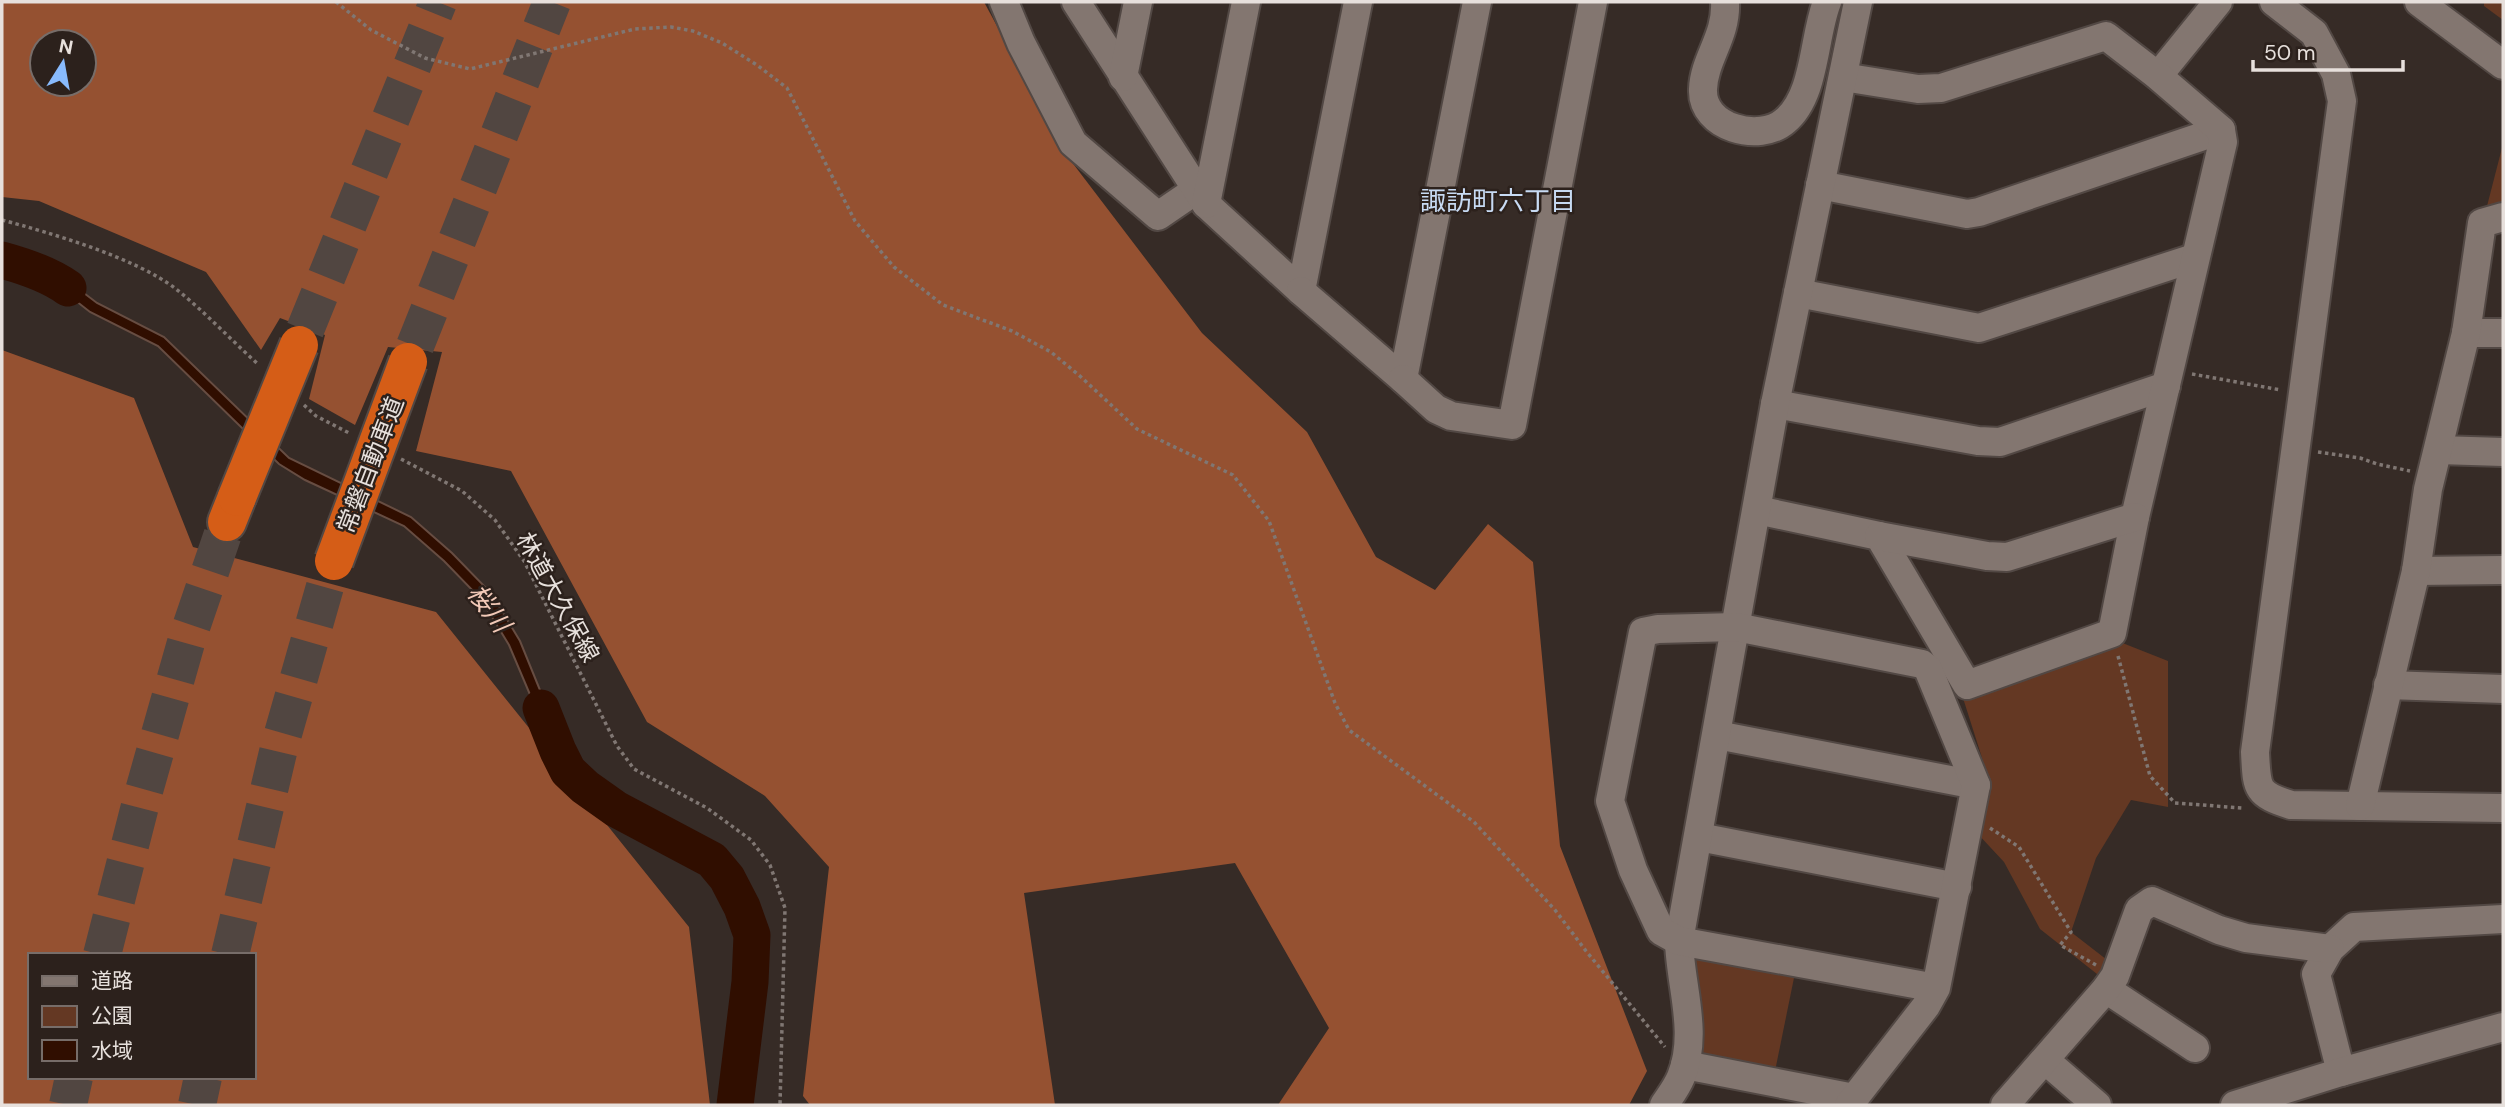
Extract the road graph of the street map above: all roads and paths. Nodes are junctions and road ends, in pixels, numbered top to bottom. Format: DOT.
graph roads {
  1 [pos="336,2"];
  2 [pos="1004,2"];
  3 [pos="1076,2"];
  4 [pos="1138,2"];
  5 [pos="1246,2"];
  6 [pos="1358,2"];
  7 [pos="1477,2"];
  8 [pos="1593,2"];
  9 [pos="1725,2"];
  10 [pos="1827,2"];
  11 [pos="1858,2"];
  12 [pos="2218,2"];
  13 [pos="2274,2"];
  14 [pos="2419,2"];
  15 [pos="2503,65"];
  16 [pos="1123,76"];
  17 [pos="2158,76"];
  18 [pos="1843,78"];
  19 [pos="2221,130"];
  20 [pos="1820,185"];
  21 [pos="1201,197"];
  22 [pos="2503,216"];
  23 [pos="2,220"];
  24 [pos="2194,258"];
  25 [pos="1301,291"];
  26 [pos="1798,293"];
  27 [pos="2466,333"];
  28 [pos="2503,333"];
  29 [pos="302,337"];
  30 [pos="412,354"];
  31 [pos="266,371"];
  32 [pos="2167,378"];
  33 [pos="1402,379"];
  34 [pos="2302,393"];
  35 [pos="296,398"];
  36 [pos="1775,404"];
  37 [pos="353,435"];
  38 [pos="2295,449"];
  39 [pos="2503,452"];
  40 [pos="389,453"];
  41 [pos="2435,463"];
  42 [pos="232,510"];
  43 [pos="1757,510"];
  44 [pos="2135,517"];
  45 [pos="1879,536"];
  46 [pos="2503,570"];
  47 [pos="2416,571"];
  48 [pos="330,572"];
  49 [pos="1736,627"];
  50 [pos="2112,633"];
  51 [pos="2388,685"];
  52 [pos="2503,689"];
  53 [pos="1717,735"];
  54 [pos="1976,785"];
  55 [pos="2360,806"];
  56 [pos="2242,808"];
  57 [pos="2503,808"];
  58 [pos="1971,816"];
  59 [pos="1699,837"];
  60 [pos="1957,887"];
  61 [pos="2503,919"];
  62 [pos="1679,941"];
  63 [pos="2330,949"];
  64 [pos="2111,982"];
  65 [pos="1936,988"];
  66 [pos="2503,1027"];
  67 [pos="2195,1048"];
  68 [pos="1675,1057"];
  69 [pos="2045,1060"];
  70 [pos="2341,1072"];
  71 [pos="1852,1102"];
  72 [pos="780,1105"];
  73 [pos="1664,1105"];
  74 [pos="2005,1105"];
  75 [pos="2096,1105"];
  76 [pos="2235,1105"];
  1 -- 68 [label="path"];
  2 -- 21 [label="street"];
  3 -- 16 [label="street"];
  4 -- 16 [label="street"];
  5 -- 21 [label="street"];
  6 -- 25 [label="street"];
  7 -- 33 [label="street"];
  8 -- 33 [label="street"];
  9 -- 10 [label="street"];
  11 -- 18 [label="street"];
  12 -- 17 [label="street"];
  13 -- 34 [label="street"];
  14 -- 15 [label="street"];
  16 -- 21 [label="street"];
  17 -- 18 [label="street"];
  17 -- 19 [label="street"];
  18 -- 20 [label="street"];
  19 -- 20 [label="street"];
  19 -- 24 [label="street"];
  20 -- 26 [label="street"];
  21 -- 25 [label="street"];
  22 -- 27 [label="street"];
  23 -- 31 [label="path"];
  24 -- 26 [label="street"];
  24 -- 32 [label="street"];
  25 -- 33 [label="street"];
  26 -- 36 [label="street"];
  27 -- 28 [label="street"];
  27 -- 41 [label="street"];
  29 -- 42 [label="highway, bridge"];
  30 -- 48 [label="highway, 常磐自動車道, bridge"];
  32 -- 34 [label="path"];
  32 -- 36 [label="street"];
  32 -- 44 [label="street"];
  34 -- 38 [label="street"];
  35 -- 37 [label="path"];
  36 -- 43 [label="street"];
  38 -- 41 [label="path"];
  38 -- 55 [label="street"];
  39 -- 41 [label="street"];
  40 -- 72 [label="path, 林道大久保線"];
  41 -- 47 [label="street"];
  43 -- 45 [label="street"];
  43 -- 49 [label="street"];
  44 -- 45 [label="street"];
  44 -- 50 [label="street"];
  45 -- 50 [label="street"];
  46 -- 47 [label="street"];
  47 -- 51 [label="street"];
  49 -- 53 [label="street"];
  49 -- 54 [label="street"];
  49 -- 62 [label="street"];
  50 -- 56 [label="path"];
  51 -- 52 [label="street"];
  51 -- 55 [label="street"];
  53 -- 54 [label="street"];
  53 -- 59 [label="street"];
  54 -- 58 [label="street"];
  55 -- 57 [label="street"];
  58 -- 60 [label="street"];
  58 -- 64 [label="path"];
  59 -- 60 [label="street"];
  59 -- 62 [label="street"];
  60 -- 65 [label="street"];
  61 -- 63 [label="street"];
  62 -- 65 [label="street"];
  62 -- 68 [label="street"];
  63 -- 64 [label="street"];
  63 -- 70 [label="street"];
  64 -- 67 [label="street"];
  64 -- 69 [label="street"];
  65 -- 71 [label="street"];
  66 -- 70 [label="street"];
  68 -- 71 [label="street"];
  68 -- 73 [label="street"];
  69 -- 74 [label="street"];
  69 -- 75 [label="street"];
  70 -- 76 [label="street"];
}
